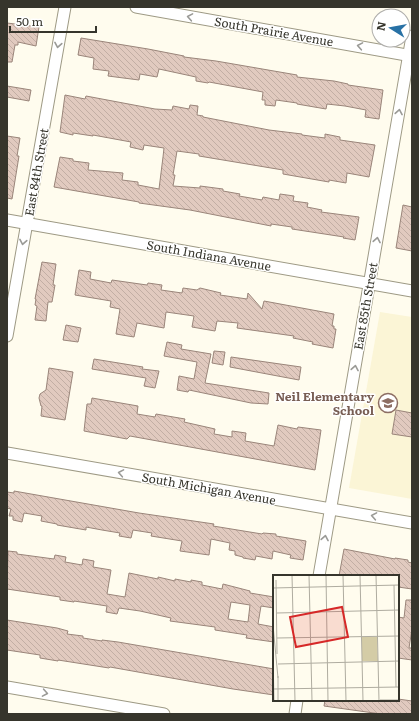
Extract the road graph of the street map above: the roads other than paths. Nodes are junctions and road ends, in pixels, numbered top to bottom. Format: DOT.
graph roads {
  1 [pos="64,7"];
  2 [pos="136,7"];
  3 [pos="412,36"];
  4 [pos="410,55"];
  5 [pos="7,220"];
  6 [pos="27,224"];
  7 [pos="369,283"];
  8 [pos="412,291"];
  9 [pos="7,336"];
  10 [pos="7,453"];
  11 [pos="330,509"];
  12 [pos="412,523"];
  13 [pos="319,575"];
  14 [pos="7,687"];
  15 [pos="297,701"];
  16 [pos="164,714"];
  17 [pos="295,714"];
  1 -- 6 [label="street, East 84th Street, one-way"];
  4 -- 2 [label="street, South Prairie Avenue, one-way"];
  3 -- 4 [label="street, East 85th Street"];
  7 -- 4 [label="street, East 85th Street, one-way"];
  5 -- 6 [label="street, South Indiana Avenue"];
  6 -- 7 [label="street, South Indiana Avenue"];
  6 -- 9 [label="street, East 84th Street, one-way"];
  7 -- 8 [label="street, South Indiana Avenue"];
  11 -- 7 [label="street, East 85th Street, one-way"];
  11 -- 10 [label="street, South Michigan Avenue, one-way"];
  12 -- 11 [label="street, South Michigan Avenue, one-way"];
  13 -- 11 [label="street, East 85th Street, one-way"];
  14 -- 16 [label="street, one-way"];
  15 -- 17 [label="street"];
}
